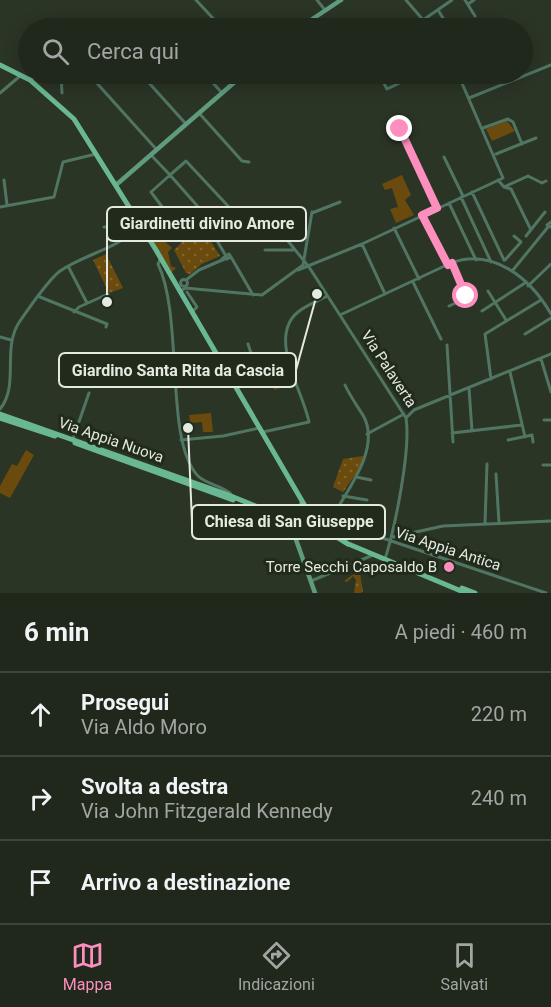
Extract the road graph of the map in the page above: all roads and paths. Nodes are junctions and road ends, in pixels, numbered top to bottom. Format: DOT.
graph roads {
  1 [pos="196,0"];
  2 [pos="317,0"];
  3 [pos="341,0"];
  4 [pos="406,0"];
  5 [pos="452,0"];
  6 [pos="465,0"];
  7 [pos="474,0"];
  8 [pos="468,4"];
  9 [pos="438,10"];
  10 [pos="325,11"];
  11 [pos="475,16"];
  12 [pos="213,18"];
  13 [pos="314,18"];
  14 [pos="421,18"];
  15 [pos="426,18"];
  16 [pos="443,18"];
  17 [pos="0,65"];
  18 [pos="551,65"];
  19 [pos="533,72"];
  20 [pos="18,73"];
  21 [pos="18,77"];
  22 [pos="35,84"];
  23 [pos="62,84"];
  24 [pos="98,84"];
  25 [pos="150,84"];
  26 [pos="214,84"];
  27 [pos="232,84"];
  28 [pos="384,84"];
  29 [pos="399,84"];
  30 [pos="463,84"];
  31 [pos="504,84"];
  32 [pos="0,93"];
  33 [pos="62,93"];
  34 [pos="222,93"];
  35 [pos="469,98"];
  36 [pos="199,113"];
  37 [pos="186,124"];
  38 [pos="483,128"];
  39 [pos="400,129"];
  40 [pos="536,138"];
  41 [pos="522,144"];
  42 [pos="157,150"];
  43 [pos="97,154"];
  44 [pos="495,154"];
  45 [pos="151,155"];
  46 [pos="444,157"];
  47 [pos="249,162"];
  48 [pos="170,175"];
  49 [pos="4,180"];
  50 [pos="498,180"];
  51 [pos="546,181"];
  52 [pos="116,185"];
  53 [pos="504,187"];
  54 [pos="472,192"];
  55 [pos="462,197"];
  56 [pos="340,202"];
  57 [pos="449,203"];
  58 [pos="7,205"];
  59 [pos="228,206"];
  60 [pos="0,207"];
  61 [pos="437,208"];
  62 [pos="545,212"];
  63 [pos="422,215"];
  64 [pos="208,218"];
  65 [pos="541,218"];
  66 [pos="276,220"];
  67 [pos="175,224"];
  68 [pos="549,225"];
  69 [pos="139,226"];
  70 [pos="105,227"];
  71 [pos="394,228"];
  72 [pos="531,230"];
  73 [pos="213,234"];
  74 [pos="514,236"];
  75 [pos="526,236"];
  76 [pos="362,244"];
  77 [pos="265,250"];
  78 [pos="294,250"];
  79 [pos="161,258"];
  80 [pos="229,258"];
  81 [pos="476,260"];
  82 [pos="305,262"];
  83 [pos="491,262"];
  84 [pos="505,262"];
  85 [pos="450,264"];
  86 [pos="551,264"];
  87 [pos="68,266"];
  88 [pos="309,267"];
  89 [pos="298,270"];
  90 [pos="513,270"];
  91 [pos="418,279"];
  92 [pos="413,282"];
  93 [pos="527,284"];
  94 [pos="176,285"];
  95 [pos="168,288"];
  96 [pos="488,291"];
  97 [pos="184,293"];
  98 [pos="108,294"];
  99 [pos="385,294"];
  100 [pos="253,295"];
  101 [pos="328,296"];
  102 [pos="40,297"];
  103 [pos="541,300"];
  104 [pos="494,301"];
  105 [pos="87,303"];
  106 [pos="449,306"];
  107 [pos="482,311"];
  108 [pos="74,312"];
  109 [pos="340,315"];
  110 [pos="551,316"];
  111 [pos="506,321"];
  112 [pos="106,327"];
  113 [pos="525,334"];
  114 [pos="0,337"];
  115 [pos="441,339"];
  116 [pos="11,340"];
  117 [pos="248,344"];
  118 [pos="447,345"];
  119 [pos="551,354"];
  120 [pos="541,359"];
  121 [pos="289,361"];
  122 [pos="510,372"];
  123 [pos="490,379"];
  124 [pos="345,385"];
  125 [pos="469,388"];
  126 [pos="551,392"];
  127 [pos="89,393"];
  128 [pos="450,396"];
  129 [pos="0,409"];
  130 [pos="0,416"];
  131 [pos="405,416"];
  132 [pos="544,420"];
  133 [pos="551,420"];
  134 [pos="522,425"];
  135 [pos="378,428"];
  136 [pos="261,430"];
  137 [pos="472,431"];
  138 [pos="452,433"];
  139 [pos="367,434"];
  140 [pos="525,437"];
  141 [pos="73,438"];
  142 [pos="181,440"];
  143 [pos="508,440"];
  144 [pos="367,441"];
  145 [pos="453,442"];
  146 [pos="533,442"];
  147 [pos="487,464"];
  148 [pos="543,465"];
  149 [pos="551,465"];
  150 [pos="496,474"];
  151 [pos="356,477"];
  152 [pos="371,480"];
  153 [pos="300,496"];
  154 [pos="343,496"];
  155 [pos="234,497"];
  156 [pos="367,500"];
  157 [pos="246,503"];
  158 [pos="305,506"];
  159 [pos="310,513"];
  160 [pos="292,521"];
  161 [pos="330,521"];
  162 [pos="551,521"];
  163 [pos="499,523"];
  164 [pos="486,524"];
  165 [pos="322,533"];
  166 [pos="393,537"];
  167 [pos="391,543"];
  168 [pos="348,544"];
  169 [pos="375,555"];
  170 [pos="388,560"];
  171 [pos="311,581"];
  172 [pos="315,593"];
  173 [pos="466,593"];
  174 [pos="475,593"];
  175 [pos="546,593"];
  1 -- 12 [label="street"];
  2 -- 10 [label="street"];
  3 -- 10 [label="main road"];
  4 -- 14 [label="street"];
  5 -- 9 [label="street"];
  6 -- 8 [label="street"];
  7 -- 8 [label="street"];
  8 -- 11 [label="street"];
  9 -- 15 [label="street"];
  9 -- 16 [label="street"];
  10 -- 13 [label="main road"];
  17 -- 20 [label="main road"];
  18 -- 19 [label="street"];
  21 -- 32 [label="street"];
  22 -- 43 [label="main road"];
  23 -- 33 [label="street"];
  24 -- 42 [label="street"];
  25 -- 37 [label="street"];
  26 -- 34 [label="street"];
  27 -- 34 [label="main road"];
  28 -- 29 [label="street"];
  30 -- 35 [label="street"];
  31 -- 35 [label="street"];
  34 -- 36 [label="main road"];
  35 -- 38 [label="street"];
  36 -- 37 [label="main road"];
  36 -- 47 [label="street"];
  37 -- 42 [label="main road"];
  38 -- 41 [label="street"];
  38 -- 44 [label="street"];
  39 -- 61 [label="street"];
  40 -- 41 [label="street"];
  41 -- 44 [label="street"];
  42 -- 45 [label="main road"];
  43 -- 52 [label="main road"];
  43 -- 58 [label="street"];
  44 -- 50 [label="street"];
  45 -- 48 [label="street"];
  45 -- 52 [label="main road"];
  46 -- 55 [label="street"];
  48 -- 59 [label="street"];
  48 -- 64 [label="street"];
  48 -- 67 [label="street"];
  49 -- 58 [label="street"];
  50 -- 53 [label="street"];
  50 -- 54 [label="street"];
  51 -- 53 [label="street"];
  52 -- 69 [label="main road"];
  53 -- 72 [label="street"];
  54 -- 55 [label="street"];
  54 -- 84 [label="street"];
  55 -- 57 [label="street"];
  55 -- 83 [label="street"];
  56 -- 82 [label="street"];
  57 -- 61 [label="street"];
  57 -- 81 [label="street"];
  58 -- 60 [label="street"];
  61 -- 63 [label="street"];
  62 -- 65 [label="street"];
  63 -- 71 [label="street"];
  63 -- 85 [label="street"];
  65 -- 68 [label="street"];
  65 -- 72 [label="street"];
  66 -- 78 [label="street, Via Palaverta"];
  68 -- 90 [label="street"];
  69 -- 70 [label="street"];
  69 -- 79 [label="main road"];
  69 -- 87 [label="street"];
  71 -- 76 [label="street"];
  71 -- 91 [label="street"];
  72 -- 75 [label="street"];
  73 -- 80 [label="street"];
  74 -- 84 [label="street"];
  76 -- 88 [label="street"];
  76 -- 99 [label="street"];
  77 -- 78 [label="street"];
  78 -- 82 [label="street, Via Palaverta"];
  79 -- 94 [label="main road"];
  79 -- 95 [label="street"];
  80 -- 94 [label="street"];
  80 -- 100 [label="street"];
  81 -- 83 [label="street"];
  81 -- 85 [label="street"];
  82 -- 88 [label="street, Via Palaverta"];
  82 -- 89 [label="street"];
  83 -- 84 [label="street"];
  84 -- 90 [label="street"];
  85 -- 91 [label="street"];
  85 -- 106 [label="street"];
  86 -- 93 [label="street"];
  87 -- 102 [label="street"];
  87 -- 105 [label="street"];
  88 -- 89 [label="street"];
  88 -- 101 [label="street, Via Palaverta"];
  89 -- 100 [label="street"];
  90 -- 93 [label="street"];
  91 -- 92 [label="street"];
  92 -- 99 [label="street"];
  92 -- 115 [label="street"];
  93 -- 103 [label="street"];
  93 -- 104 [label="street"];
  94 -- 95 [label="street"];
  94 -- 97 [label="main road"];
  95 -- 142 [label="street"];
  96 -- 104 [label="street"];
  97 -- 100 [label="street"];
  97 -- 136 [label="main road"];
  98 -- 105 [label="street"];
  99 -- 109 [label="street"];
  101 -- 109 [label="street, Via Palaverta"];
  101 -- 121 [label="street"];
  102 -- 108 [label="street"];
  102 -- 116 [label="street"];
  103 -- 110 [label="street"];
  103 -- 111 [label="street"];
  104 -- 107 [label="street"];
  104 -- 111 [label="street"];
  105 -- 108 [label="street"];
  108 -- 112 [label="street"];
  109 -- 131 [label="street, Via Palaverta"];
  110 -- 113 [label="street"];
  111 -- 123 [label="street"];
  114 -- 116 [label="street"];
  116 -- 129 [label="street"];
  117 -- 121 [label="street"];
  118 -- 128 [label="street"];
  119 -- 120 [label="street"];
  120 -- 122 [label="street"];
  120 -- 126 [label="street"];
  121 -- 136 [label="street"];
  122 -- 123 [label="street"];
  122 -- 134 [label="street"];
  123 -- 125 [label="street"];
  124 -- 139 [label="street"];
  125 -- 128 [label="street"];
  125 -- 137 [label="street"];
  127 -- 141 [label="street"];
  128 -- 131 [label="street"];
  128 -- 138 [label="street"];
  130 -- 141 [label="main road, Via Appia Nuova"];
  130 -- 157 [label="main road, Via Appia Nuova"];
  131 -- 135 [label="street"];
  131 -- 166 [label="street, Via Palaverta"];
  132 -- 133 [label="street"];
  134 -- 137 [label="street"];
  134 -- 140 [label="street"];
  135 -- 139 [label="street"];
  135 -- 144 [label="street"];
  136 -- 142 [label="street"];
  136 -- 153 [label="main road"];
  137 -- 138 [label="street"];
  138 -- 145 [label="street"];
  139 -- 144 [label="street"];
  140 -- 143 [label="street"];
  140 -- 146 [label="street"];
  141 -- 155 [label="main road, Via Appia Nuova"];
  142 -- 155 [label="street"];
  144 -- 151 [label="street"];
  147 -- 164 [label="street"];
  148 -- 149 [label="street"];
  150 -- 163 [label="street"];
  151 -- 152 [label="street"];
  151 -- 154 [label="street"];
  153 -- 158 [label="main road"];
  153 -- 160 [label="main road"];
  154 -- 156 [label="street"];
  154 -- 161 [label="street"];
  155 -- 157 [label="main road, Via Appia Nuova"];
  157 -- 160 [label="main road, Via Appia Nuova"];
  158 -- 159 [label="main road"];
  158 -- 160 [label="main road"];
  159 -- 161 [label="street, Via Appia Antica"];
  159 -- 165 [label="main road"];
  159 -- 168 [label="main road"];
  160 -- 165 [label="main road"];
  160 -- 171 [label="main road"];
  161 -- 167 [label="street, Via Appia Antica"];
  162 -- 163 [label="street"];
  163 -- 164 [label="street"];
  164 -- 166 [label="street"];
  165 -- 168 [label="main road"];
  166 -- 167 [label="street, Via Palaverta"];
  167 -- 170 [label="street, Via Palaverta"];
  167 -- 175 [label="street, Via Appia Antica"];
  168 -- 169 [label="main road"];
  169 -- 170 [label="main road"];
  169 -- 171 [label="street"];
  170 -- 173 [label="main road"];
  170 -- 174 [label="main road"];
  171 -- 172 [label="main road"];
}
